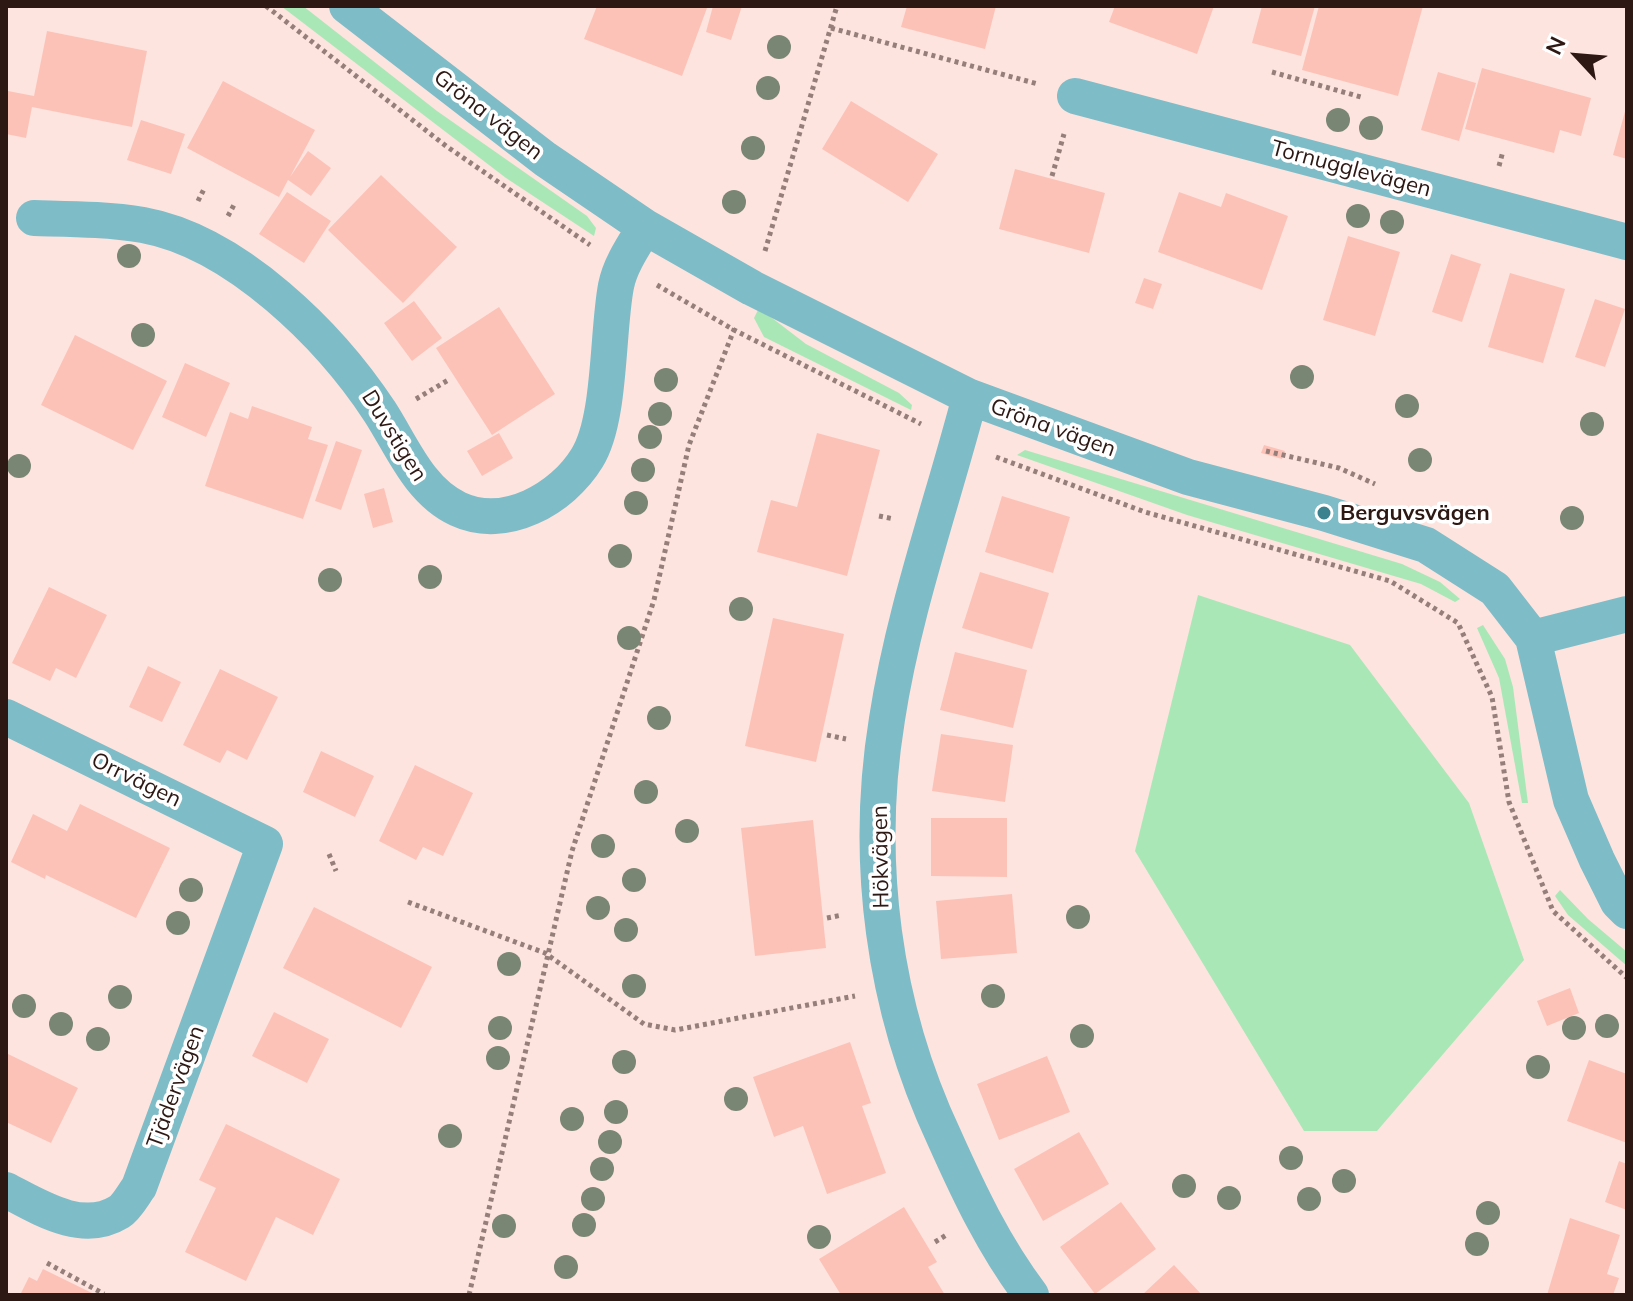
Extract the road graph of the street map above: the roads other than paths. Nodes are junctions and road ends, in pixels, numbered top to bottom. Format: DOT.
graph roads {
  1 [pos="347,6"];
  2 [pos="1075,96"];
  3 [pos="34,218"];
  4 [pos="645,227"];
  5 [pos="1627,242"];
  6 [pos="970,397"];
  7 [pos="1627,614"];
  8 [pos="1533,638"];
  9 [pos="6,717"];
  10 [pos="265,844"];
  11 [pos="1627,911"];
  12 [pos="6,1190"];
  13 [pos="1031,1295"];
  1 -- 4 [label="street, Gröna vägen"];
  2 -- 5 [label="street, Tornugglevägen"];
  3 -- 4 [label="street, Duvstigen"];
  4 -- 6 [label="street, Gröna vägen"];
  6 -- 8 [label="street, Gröna vägen"];
  6 -- 13 [label="street, Hökvägen"];
  7 -- 8 [label="street"];
  8 -- 11 [label="street, Gröna vägen"];
  9 -- 10 [label="street, Orrvägen"];
  10 -- 12 [label="street, Tjädervägen"];
}
